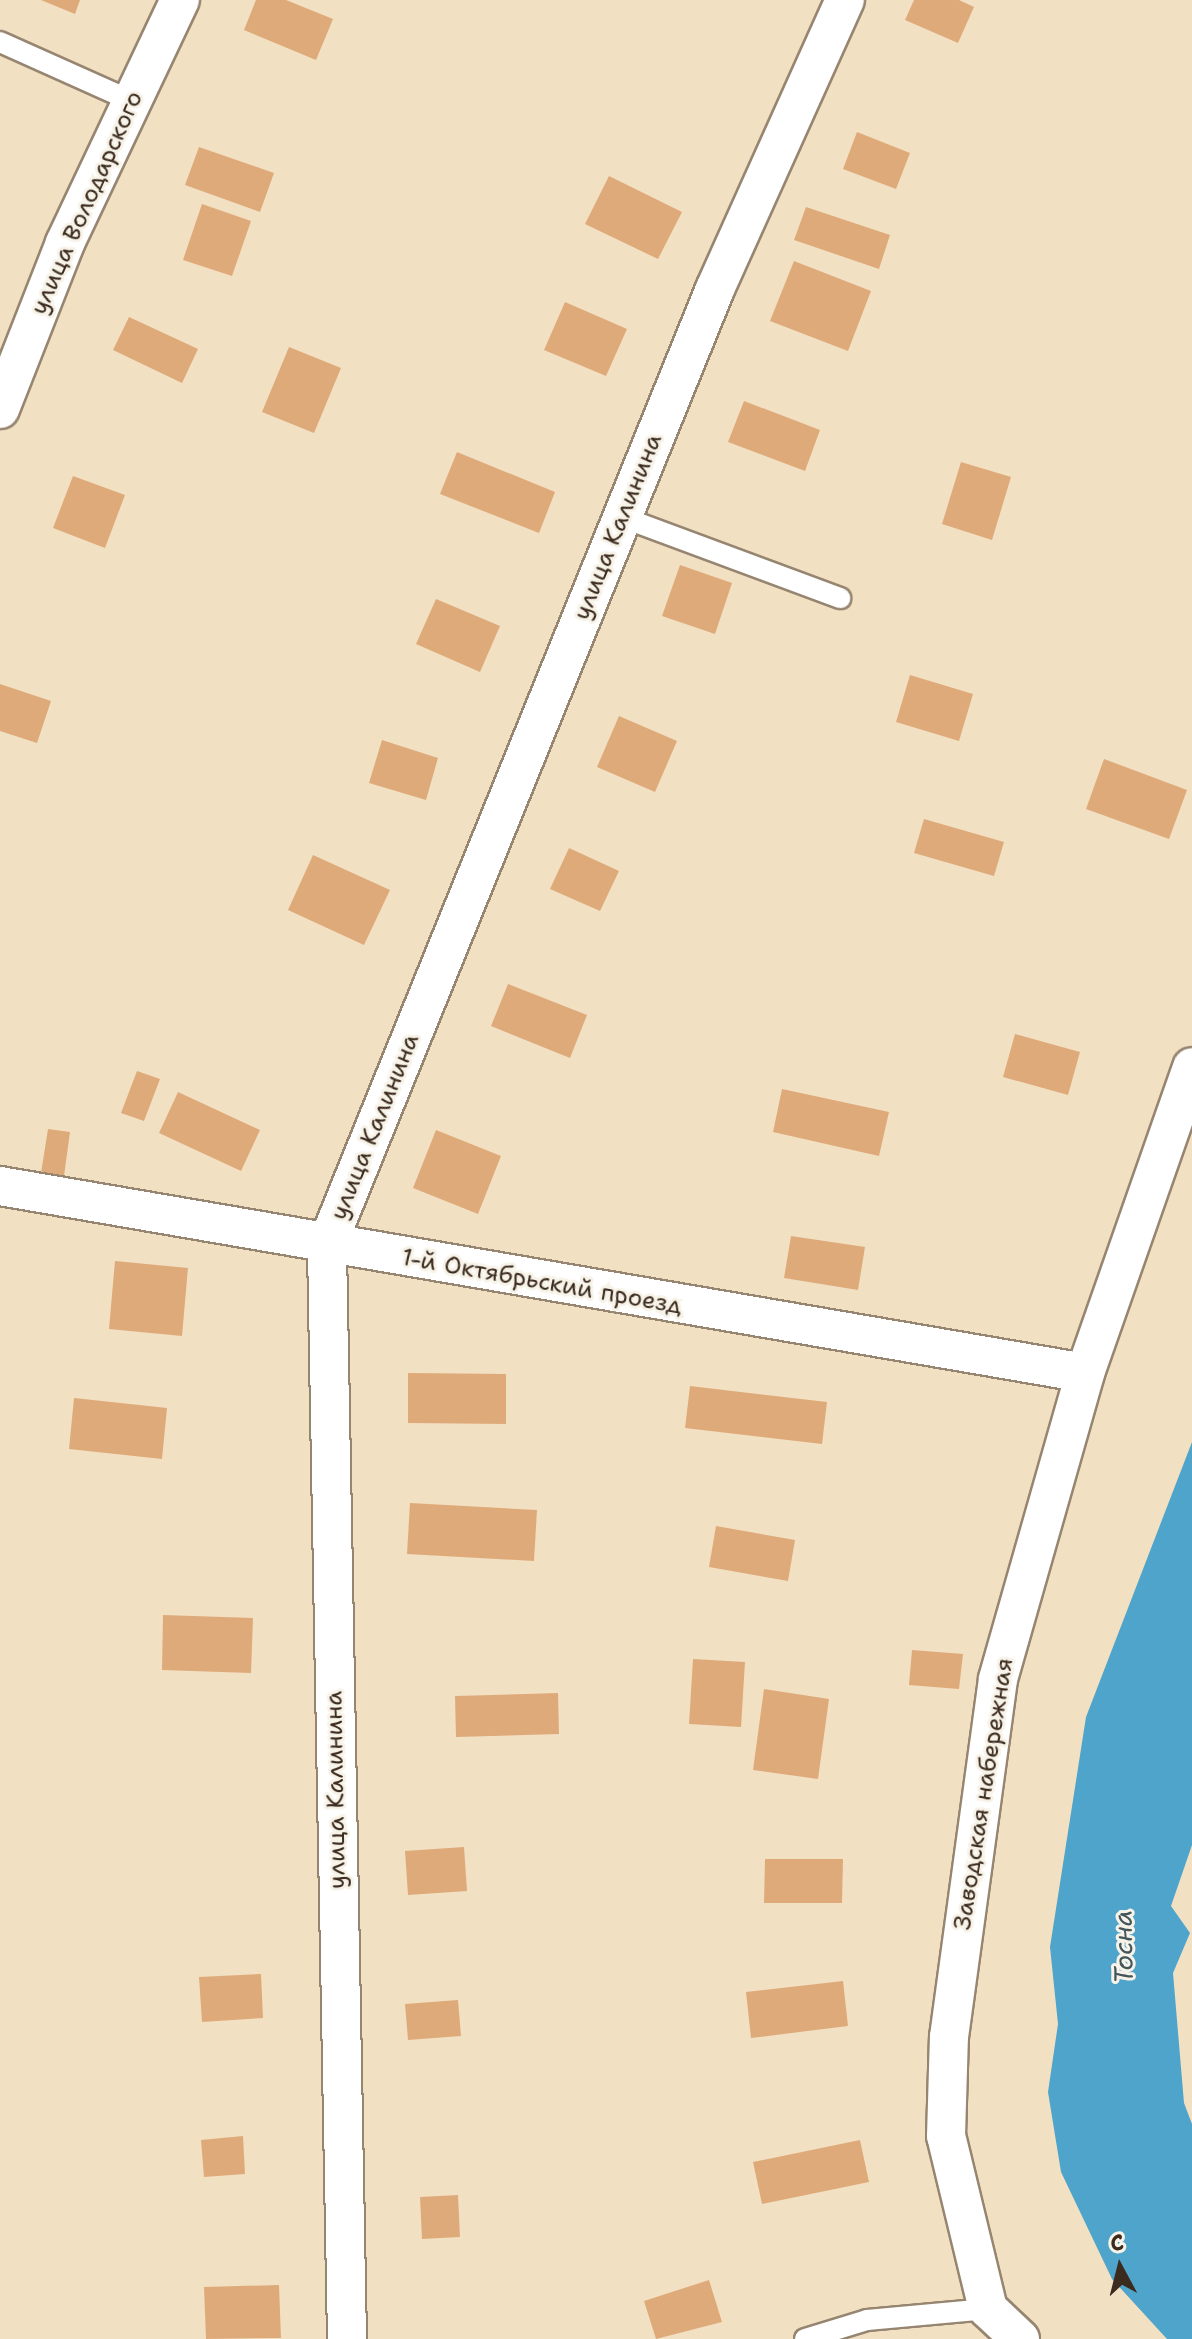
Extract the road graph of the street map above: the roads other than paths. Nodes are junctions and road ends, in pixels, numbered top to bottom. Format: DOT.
graph roads {
  1 [pos="180,0"];
  2 [pos="845,0"];
  3 [pos="0,42"];
  4 [pos="132,101"];
  5 [pos="0,409"];
  6 [pos="622,517"];
  7 [pos="840,598"];
  8 [pos="1192,1067"];
  9 [pos="0,1186"];
  10 [pos="327,1245"];
  11 [pos="1085,1373"];
  12 [pos="988,2309"];
  13 [pos="347,2339"];
  14 [pos="805,2339"];
  15 [pos="1020,2339"];
  1 -- 4 [label="street, улица Володарского"];
  2 -- 6 [label="street, улица Калинина"];
  3 -- 4 [label="lane"];
  4 -- 5 [label="street, улица Володарского"];
  6 -- 7 [label="lane"];
  6 -- 10 [label="street, улица Калинина"];
  8 -- 11 [label="street, Заводская набережная"];
  9 -- 10 [label="street, 1-й Октябрьский проезд"];
  10 -- 11 [label="street, 1-й Октябрьский проезд"];
  10 -- 13 [label="street, улица Калинина"];
  11 -- 12 [label="street, Заводская набережная"];
  12 -- 14 [label="lane"];
  12 -- 15 [label="street"];
}
